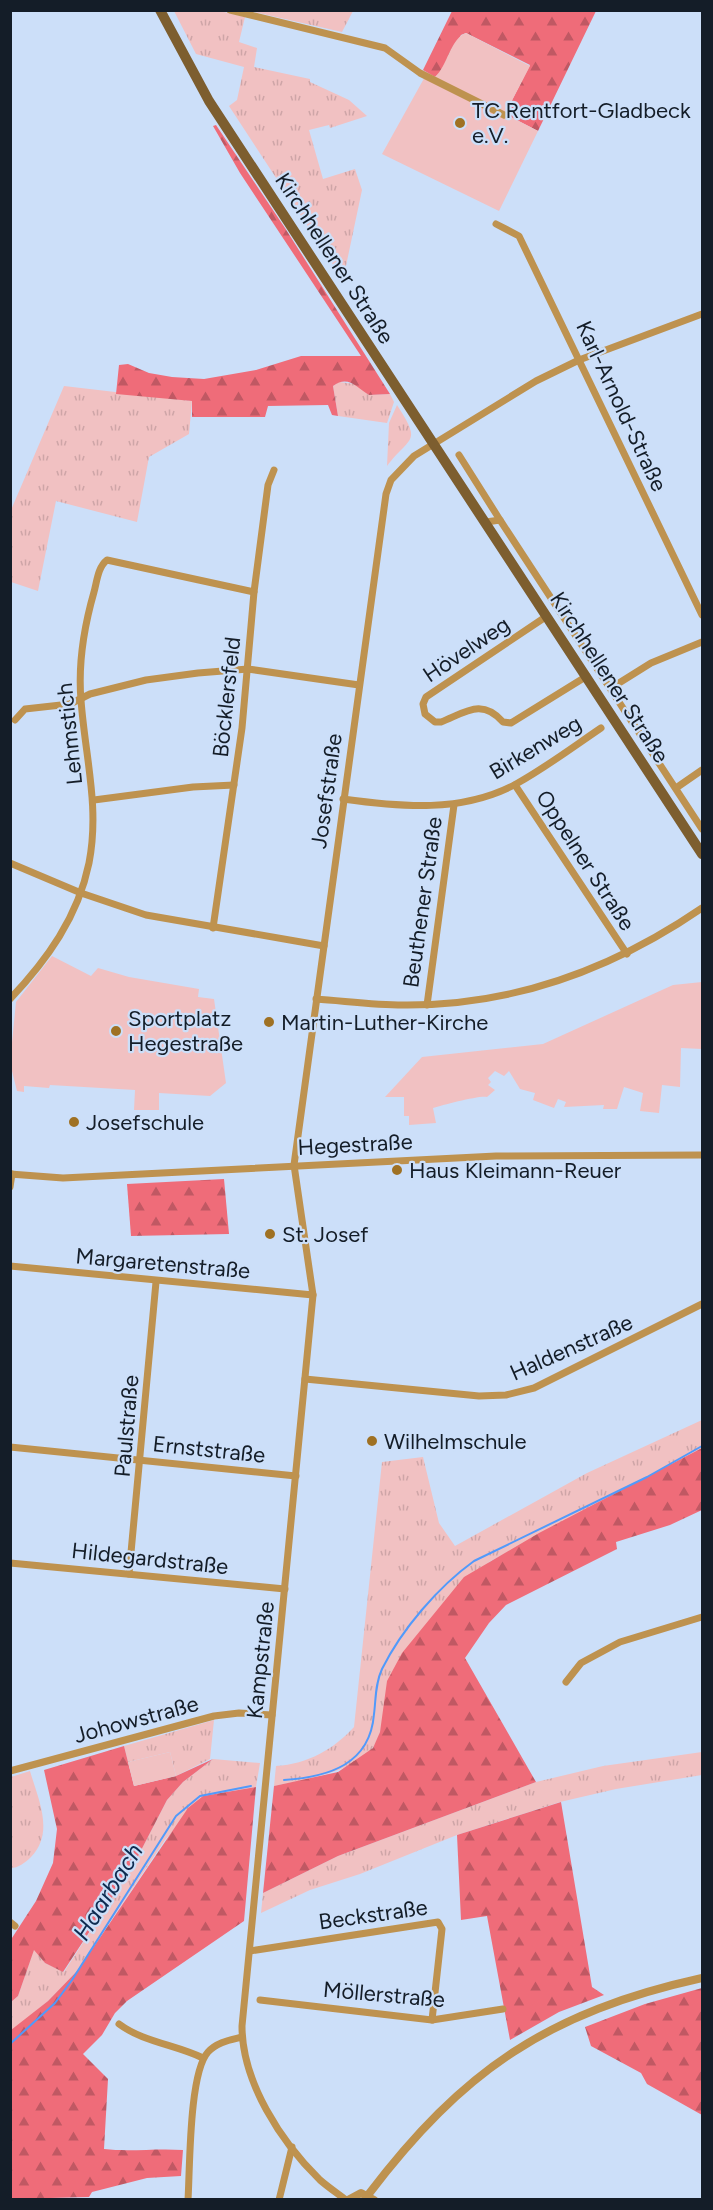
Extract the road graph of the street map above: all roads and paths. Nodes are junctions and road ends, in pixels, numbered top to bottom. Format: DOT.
graph roads {
  1 [pos="160,10"];
  2 [pos="230,10"];
  3 [pos="504,115"];
  4 [pos="496,224"];
  5 [pos="702,314"];
  6 [pos="579,360"];
  7 [pos="434,444"];
  8 [pos="459,455"];
  9 [pos="274,470"];
  10 [pos="500,520"];
  11 [pos="486,522"];
  12 [pos="254,592"];
  13 [pos="702,615"];
  14 [pos="547,616"];
  15 [pos="702,642"];
  16 [pos="248,669"];
  17 [pos="587,676"];
  18 [pos="359,686"];
  19 [pos="611,688"];
  20 [pos="81,700"];
  21 [pos="15,720"];
  22 [pos="601,728"];
  23 [pos="702,770"];
  24 [pos="234,785"];
  25 [pos="515,785"];
  26 [pos="676,788"];
  27 [pos="343,799"];
  28 [pos="94,800"];
  29 [pos="454,804"];
  30 [pos="702,829"];
  31 [pos="702,854"];
  32 [pos="10,863"];
  33 [pos="81,893"];
  34 [pos="702,908"];
  35 [pos="213,928"];
  36 [pos="324,946"];
  37 [pos="627,954"];
  38 [pos="10,999"];
  39 [pos="316,999"];
  40 [pos="427,1005"];
  41 [pos="702,1155"];
  42 [pos="294,1165"];
  43 [pos="11,1174"];
  44 [pos="10,1187"];
  45 [pos="10,1266"];
  46 [pos="156,1282"];
  47 [pos="313,1295"];
  48 [pos="702,1304"];
  49 [pos="305,1379"];
  50 [pos="10,1447"];
  51 [pos="141,1460"];
  52 [pos="296,1476"];
  53 [pos="10,1563"];
  54 [pos="129,1574"];
  55 [pos="285,1590"];
  56 [pos="702,1617"];
  57 [pos="566,1682"];
  58 [pos="272,1715"];
  59 [pos="10,1771"];
  60 [pos="250,1951"];
  61 [pos="702,1978"];
  62 [pos="260,2000"];
  63 [pos="503,2009"];
  64 [pos="432,2020"];
  65 [pos="119,2024"];
  66 [pos="242,2037"];
  67 [pos="203,2058"];
  68 [pos="292,2147"];
  69 [pos="371,2197"];
  70 [pos="188,2199"];
  71 [pos="279,2199"];
  72 [pos="347,2199"];
  1 -- 7 [label="main road, Kirchhellener Straße"];
  2 -- 3 [label="street"];
  4 -- 6 [label="street, Karl-Arnold-Straße"];
  5 -- 6 [label="street, Josefstraße"];
  6 -- 7 [label="street, Josefstraße"];
  6 -- 13 [label="street, Karl-Arnold-Straße"];
  7 -- 11 [label="main road, Kirchhellener Straße"];
  7 -- 18 [label="street, Josefstraße"];
  8 -- 10 [label="street, Kirchhellener Straße"];
  9 -- 12 [label="street, Böcklersfeld"];
  10 -- 11 [label="street"];
  10 -- 19 [label="street, Kirchhellener Straße"];
  11 -- 14 [label="main road, Kirchhellener Straße"];
  12 -- 16 [label="street, Böcklersfeld"];
  12 -- 20 [label="street, Lehmstich"];
  14 -- 17 [label="main road, Kirchhellener Straße"];
  14 -- 17 [label="street, Hövelweg"];
  15 -- 19 [label="street"];
  16 -- 18 [label="street"];
  16 -- 20 [label="street"];
  16 -- 24 [label="street, Böcklersfeld"];
  17 -- 31 [label="main road, Kirchhellener Straße"];
  18 -- 27 [label="street, Josefstraße"];
  19 -- 26 [label="street, Kirchhellener Straße"];
  20 -- 21 [label="street"];
  20 -- 28 [label="street, Lehmstich"];
  22 -- 25 [label="street, Birkenweg"];
  23 -- 26 [label="street"];
  24 -- 28 [label="street"];
  24 -- 35 [label="street, Böcklersfeld"];
  25 -- 29 [label="street, Birkenweg"];
  25 -- 37 [label="street, Oppelner Straße"];
  26 -- 30 [label="street, Kirchhellener Straße"];
  27 -- 29 [label="street, Birkenweg"];
  27 -- 36 [label="street, Josefstraße"];
  28 -- 33 [label="street, Lehmstich"];
  29 -- 40 [label="street, Beuthener Straße"];
  32 -- 33 [label="street"];
  33 -- 35 [label="street"];
  33 -- 38 [label="street, Lehmstich"];
  34 -- 37 [label="street"];
  35 -- 36 [label="street"];
  36 -- 39 [label="street, Josefstraße"];
  37 -- 40 [label="street"];
  39 -- 40 [label="street"];
  39 -- 42 [label="street, Josefstraße"];
  41 -- 42 [label="street, Hegestraße"];
  42 -- 43 [label="street, Hegestraße"];
  42 -- 47 [label="street, Kampstraße"];
  43 -- 44 [label="street"];
  45 -- 46 [label="street, Margaretenstraße"];
  46 -- 47 [label="street, Margaretenstraße"];
  46 -- 51 [label="street, Paulstraße"];
  47 -- 49 [label="street, Kampstraße"];
  48 -- 49 [label="street, Haldenstraße"];
  49 -- 52 [label="street, Kampstraße"];
  50 -- 51 [label="street, Ernststraße"];
  51 -- 52 [label="street, Ernststraße"];
  51 -- 54 [label="street, Paulstraße"];
  52 -- 55 [label="street, Kampstraße"];
  53 -- 54 [label="street, Hildegardstraße"];
  54 -- 55 [label="street, Hildegardstraße"];
  55 -- 58 [label="street, Kampstraße"];
  56 -- 57 [label="street"];
  58 -- 59 [label="street, Johowstraße"];
  58 -- 60 [label="street, Kampstraße"];
  60 -- 64 [label="street, Beckstraße"];
  60 -- 66 [label="street, Kampstraße"];
  61 -- 69 [label="street"];
  62 -- 64 [label="street, Möllerstraße"];
  63 -- 64 [label="street, Möllerstraße"];
  65 -- 67 [label="street"];
  66 -- 67 [label="street"];
  66 -- 68 [label="street, Kampstraße"];
  67 -- 70 [label="street"];
  68 -- 71 [label="street"];
  68 -- 72 [label="street, Kampstraße"];
  69 -- 72 [label="street"];
}
